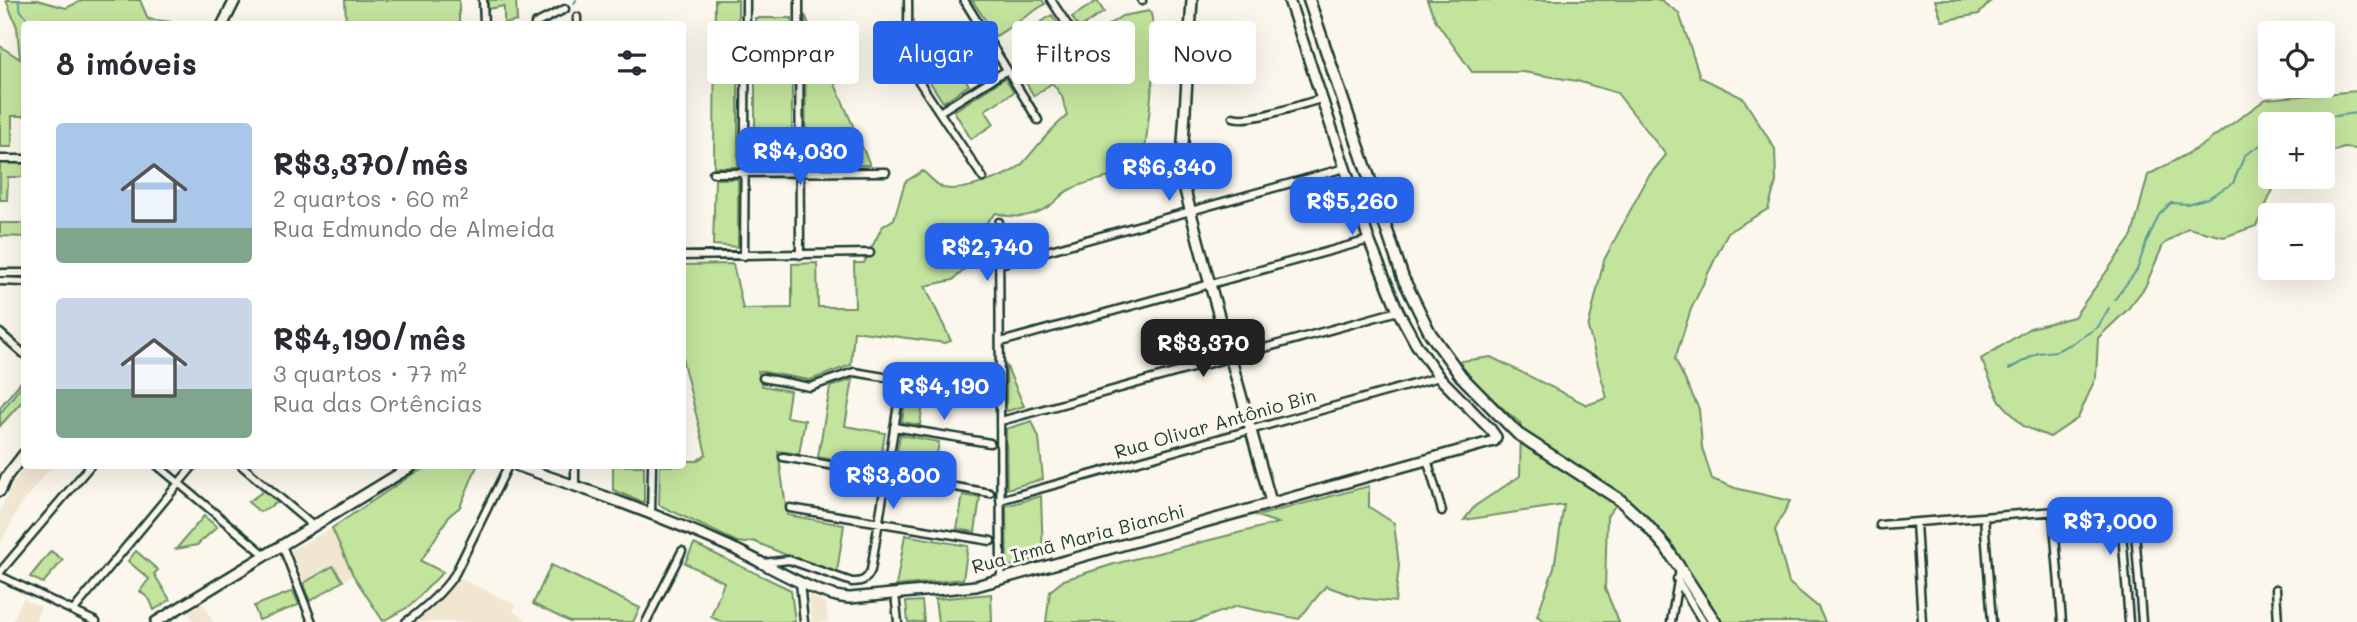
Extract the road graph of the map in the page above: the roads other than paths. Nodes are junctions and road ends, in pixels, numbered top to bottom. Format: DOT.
graph roads {
  1 [pos="235,0"];
  2 [pos="482,0"];
  3 [pos="746,0"];
  4 [pos="799,0"];
  5 [pos="908,0"];
  6 [pos="964,0"];
  7 [pos="1051,0"];
  8 [pos="1192,0"];
  9 [pos="1289,0"];
  10 [pos="1309,0"];
  11 [pos="565,9"];
  12 [pos="224,21"];
  13 [pos="484,21"];
  14 [pos="541,21"];
  15 [pos="1065,21"];
  16 [pos="1007,70"];
  17 [pos="1321,99"];
  18 [pos="940,111"];
  19 [pos="1233,117"];
  20 [pos="1038,120"];
  21 [pos="0,159"];
  22 [pos="21,159"];
  23 [pos="1345,169"];
  24 [pos="886,172"];
  25 [pos="713,173"];
  26 [pos="799,173"];
  27 [pos="745,174"];
  28 [pos="983,178"];
  29 [pos="1190,212"];
  30 [pos="999,222"];
  31 [pos="1369,240"];
  32 [pos="870,253"];
  33 [pos="686,256"];
  34 [pos="744,256"];
  35 [pos="800,256"];
  36 [pos="1000,264"];
  37 [pos="0,273"];
  38 [pos="21,273"];
  39 [pos="0,281"];
  40 [pos="21,282"];
  41 [pos="1210,284"];
  42 [pos="1398,311"];
  43 [pos="0,333"];
  44 [pos="1001,342"];
  45 [pos="21,351"];
  46 [pos="1230,357"];
  47 [pos="1439,377"];
  48 [pos="763,378"];
  49 [pos="902,380"];
  50 [pos="969,391"];
  51 [pos="1001,421"];
  52 [pos="894,428"];
  53 [pos="1251,431"];
  54 [pos="990,443"];
  55 [pos="21,457"];
  56 [pos="783,457"];
  57 [pos="1427,459"];
  58 [pos="88,469"];
  59 [pos="162,469"];
  60 [pos="190,469"];
  61 [pos="246,469"];
  62 [pos="404,469"];
  63 [pos="507,469"];
  64 [pos="527,469"];
  65 [pos="575,469"];
  66 [pos="652,469"];
  67 [pos="3,473"];
  68 [pos="886,475"];
  69 [pos="179,482"];
  70 [pos="575,485"];
  71 [pos="0,491"];
  72 [pos="990,493"];
  73 [pos="1000,500"];
  74 [pos="1272,502"];
  75 [pos="2120,506"];
  76 [pos="790,508"];
  77 [pos="1442,511"];
  78 [pos="2053,512"];
  79 [pos="651,515"];
  80 [pos="1984,517"];
  81 [pos="878,522"];
  82 [pos="1916,523"];
  83 [pos="312,525"];
  84 [pos="1880,525"];
  85 [pos="990,541"];
  86 [pos="282,544"];
  87 [pos="682,551"];
  88 [pos="264,555"];
  89 [pos="763,563"];
  90 [pos="0,574"];
  91 [pos="1679,574"];
  92 [pos="1001,579"];
  93 [pos="800,582"];
  94 [pos="2276,589"];
  95 [pos="895,594"];
  96 [pos="73,611"];
  97 [pos="96,622"];
  98 [pos="156,622"];
  99 [pos="312,622"];
  100 [pos="406,622"];
  101 [pos="646,622"];
  102 [pos="804,622"];
  103 [pos="898,622"];
  104 [pos="1671,622"];
  105 [pos="1703,622"];
  106 [pos="1715,622"];
  107 [pos="1922,622"];
  108 [pos="1992,622"];
  109 [pos="2062,622"];
  110 [pos="2129,622"];
  111 [pos="2142,622"];
  112 [pos="2278,622"];
  1 -- 12 [label="street"];
  2 -- 13 [label="street"];
  3 -- 27 [label="street"];
  4 -- 26 [label="street"];
  5 -- 18 [label="street"];
  6 -- 16 [label="street"];
  7 -- 15 [label="street"];
  8 -- 29 [label="street"];
  9 -- 17 [label="street"];
  10 -- 91 [label="main road"];
  11 -- 14 [label="street"];
  16 -- 18 [label="street"];
  16 -- 20 [label="street"];
  17 -- 19 [label="street"];
  17 -- 23 [label="street"];
  18 -- 28 [label="street"];
  21 -- 22 [label="street"];
  23 -- 29 [label="street"];
  23 -- 31 [label="street"];
  24 -- 26 [label="street"];
  25 -- 27 [label="street"];
  26 -- 27 [label="street"];
  26 -- 35 [label="street"];
  27 -- 34 [label="street"];
  29 -- 36 [label="street"];
  29 -- 41 [label="street"];
  30 -- 36 [label="street"];
  31 -- 41 [label="street"];
  31 -- 42 [label="street"];
  32 -- 35 [label="street"];
  33 -- 34 [label="street"];
  34 -- 35 [label="street"];
  36 -- 44 [label="street"];
  37 -- 38 [label="street"];
  39 -- 40 [label="street"];
  41 -- 44 [label="street"];
  41 -- 46 [label="street"];
  42 -- 46 [label="street"];
  42 -- 47 [label="street"];
  43 -- 45 [label="street"];
  44 -- 51 [label="street"];
  46 -- 51 [label="street"];
  46 -- 53 [label="street"];
  47 -- 53 [label="street, Rua Olivar Antônio Bin"];
  47 -- 57 [label="street, Rua Irmã Maria Bianchi"];
  48 -- 49 [label="street"];
  49 -- 50 [label="street"];
  49 -- 52 [label="street"];
  51 -- 73 [label="street"];
  52 -- 54 [label="street"];
  52 -- 68 [label="street"];
  53 -- 73 [label="street, Rua Olivar Antônio Bin"];
  53 -- 74 [label="street"];
  55 -- 67 [label="street"];
  56 -- 68 [label="street"];
  57 -- 74 [label="street, Rua Irmã Maria Bianchi"];
  57 -- 77 [label="street"];
  58 -- 90 [label="street"];
  59 -- 69 [label="street"];
  60 -- 69 [label="street"];
  61 -- 83 [label="street"];
  62 -- 83 [label="street"];
  63 -- 100 [label="street"];
  64 -- 70 [label="street, Rua Irmã Maria Bianchi"];
  65 -- 70 [label="street"];
  66 -- 79 [label="street"];
  67 -- 71 [label="street"];
  68 -- 72 [label="street"];
  68 -- 81 [label="street"];
  69 -- 88 [label="street"];
  69 -- 96 [label="street"];
  70 -- 79 [label="street, Rua Irmã Maria Bianchi"];
  73 -- 92 [label="street"];
  74 -- 92 [label="street, Rua Irmã Maria Bianchi"];
  75 -- 78 [label="street"];
  75 -- 110 [label="street"];
  75 -- 111 [label="street"];
  76 -- 81 [label="street"];
  78 -- 80 [label="street"];
  78 -- 109 [label="street"];
  79 -- 89 [label="street, Rua Irmã Maria Bianchi"];
  80 -- 82 [label="street"];
  80 -- 108 [label="street"];
  81 -- 85 [label="street"];
  81 -- 89 [label="street"];
  82 -- 84 [label="street"];
  82 -- 107 [label="street"];
  83 -- 86 [label="street"];
  86 -- 88 [label="street"];
  86 -- 99 [label="street"];
  87 -- 101 [label="street"];
  88 -- 98 [label="street"];
  89 -- 93 [label="street, Rua Irmã Maria Bianchi"];
  90 -- 96 [label="street"];
  91 -- 104 [label="street"];
  91 -- 105 [label="street"];
  91 -- 106 [label="main road"];
  92 -- 95 [label="street, Rua Irmã Maria Bianchi"];
  93 -- 95 [label="street, Rua Irmã Maria Bianchi"];
  93 -- 102 [label="street"];
  94 -- 112 [label="street"];
  95 -- 103 [label="street"];
  96 -- 97 [label="street"];
}
